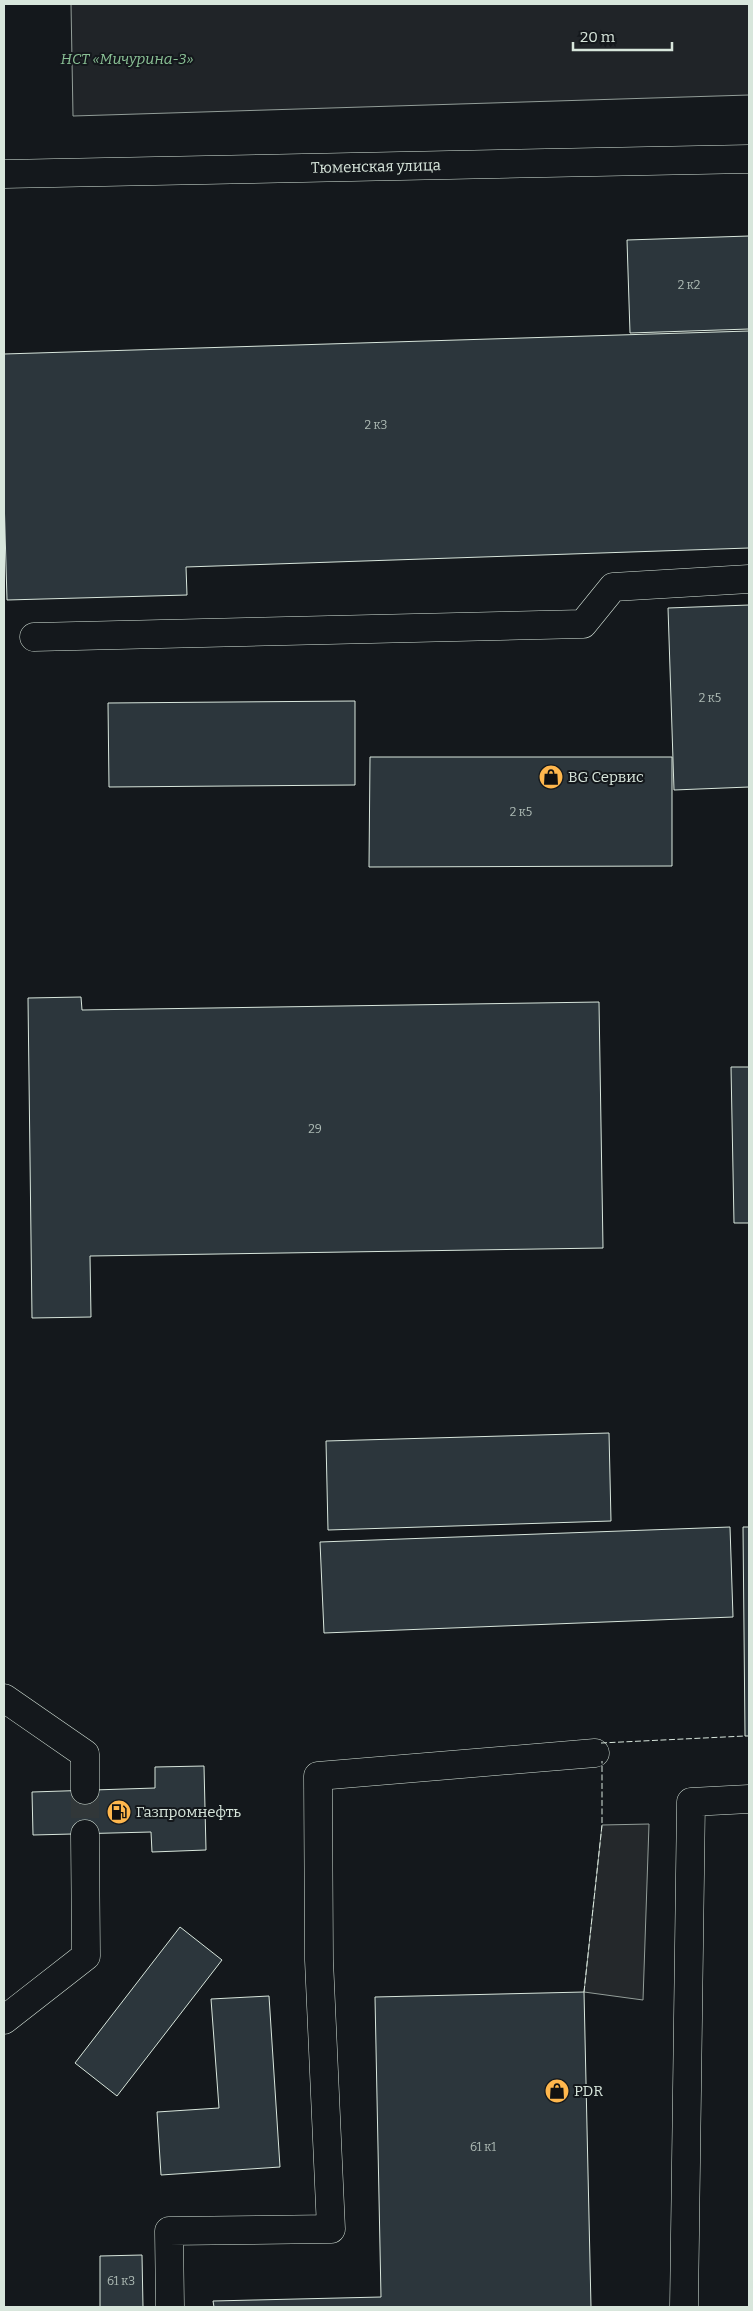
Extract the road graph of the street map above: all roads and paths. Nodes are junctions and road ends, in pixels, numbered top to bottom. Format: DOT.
graph roads {
  1 [pos="749,159"];
  2 [pos="4,174"];
  3 [pos="749,579"];
  4 [pos="34,637"];
  5 [pos="4,1698"];
  6 [pos="595,1753"];
  7 [pos="85,1790"];
  8 [pos="749,1800"];
  9 [pos="85,1834"];
  10 [pos="4,2020"];
  11 [pos="170,2307"];
  12 [pos="684,2307"];
  1 -- 2 [label="main road, Тюменская улица"];
  3 -- 4 [label="main road"];
  5 -- 7 [label="main road"];
  6 -- 11 [label="main road"];
  8 -- 12 [label="main road"];
  9 -- 10 [label="main road"];
}
